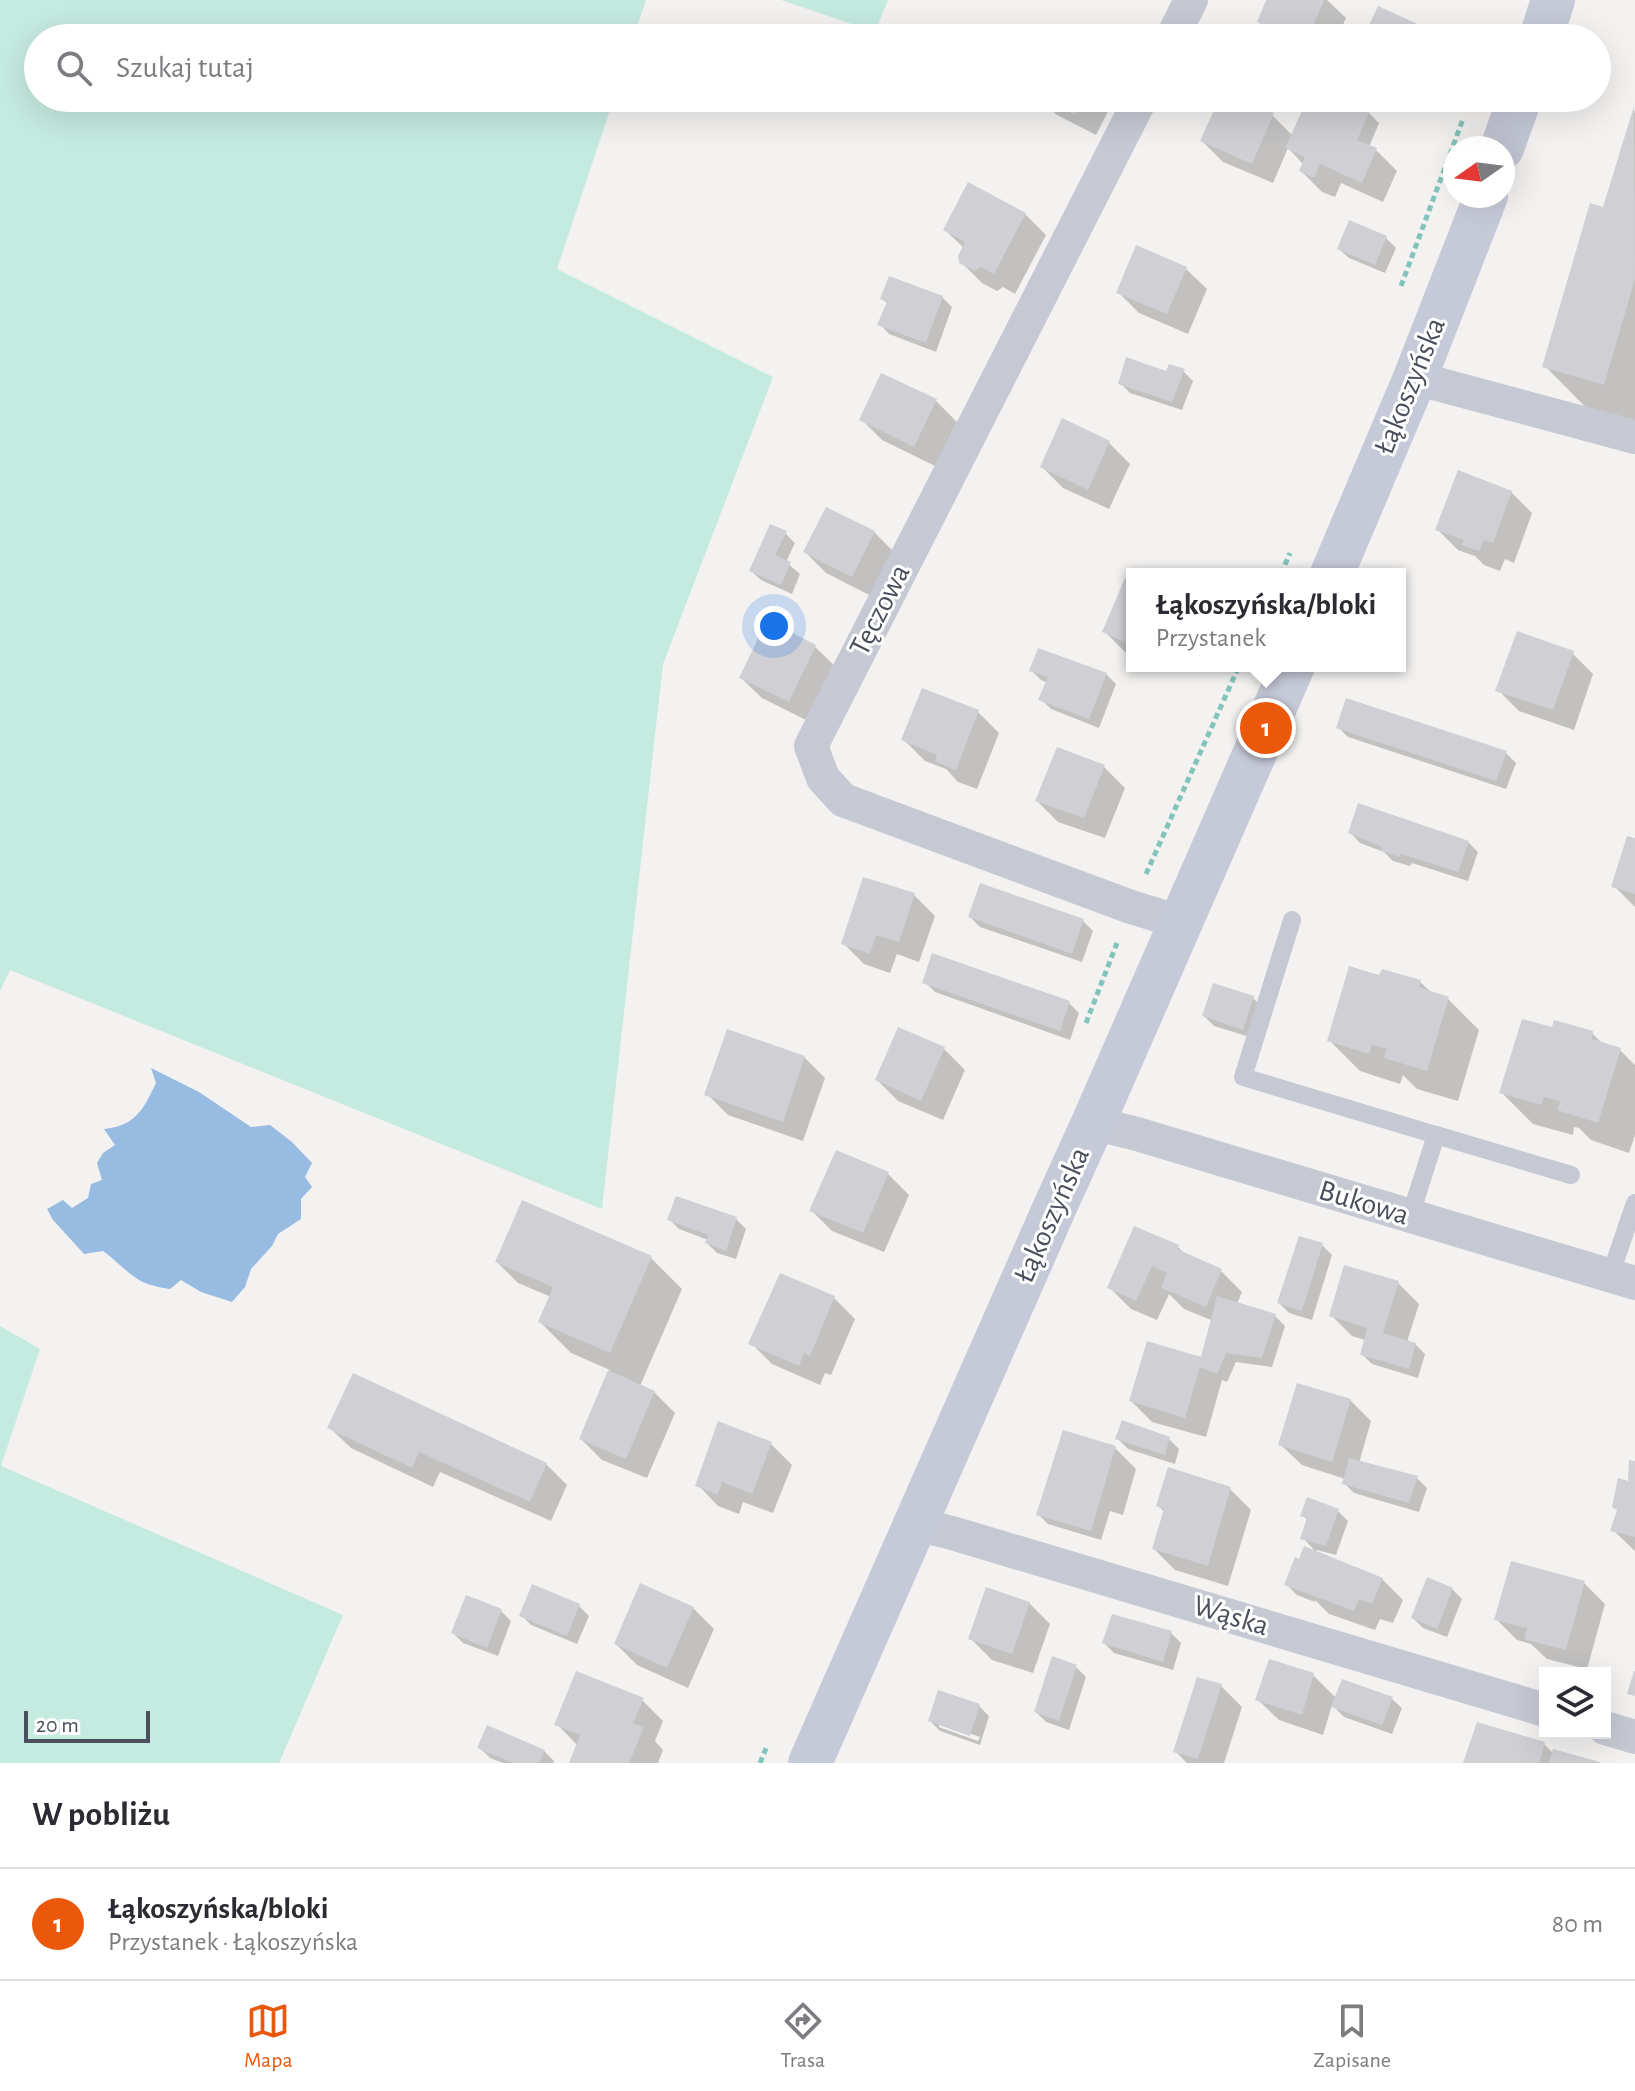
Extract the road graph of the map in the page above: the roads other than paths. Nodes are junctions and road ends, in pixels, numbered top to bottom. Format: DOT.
graph roads {
  1 [pos="1191,0"];
  2 [pos="1553,0"];
  3 [pos="1179,24"];
  4 [pos="1545,24"];
  5 [pos="1134,112"];
  6 [pos="1515,112"];
  7 [pos="1506,136"];
  8 [pos="1481,208"];
  9 [pos="1415,378"];
  10 [pos="1635,437"];
  11 [pos="1335,568"];
  12 [pos="1290,672"];
  13 [pos="1292,920"];
  14 [pos="1180,922"];
  15 [pos="1093,1123"];
  16 [pos="1436,1135"];
  17 [pos="1571,1175"];
  18 [pos="1635,1203"];
  19 [pos="1410,1217"];
  20 [pos="1622,1279"];
  21 [pos="916,1524"];
  22 [pos="1539,1708"];
  23 [pos="1611,1730"];
  24 [pos="1635,1737"];
  25 [pos="810,1763"];
  1 -- 3 [label="street"];
  2 -- 4 [label="street"];
  5 -- 14 [label="street, Tęczowa"];
  6 -- 7 [label="street"];
  8 -- 9 [label="street, Łąkoszyńska"];
  9 -- 10 [label="street"];
  9 -- 11 [label="street, Łąkoszyńska"];
  12 -- 14 [label="street, Łąkoszyńska"];
  13 -- 16 [label="lane"];
  14 -- 15 [label="street, Łąkoszyńska"];
  15 -- 19 [label="street, Bukowa"];
  15 -- 21 [label="street, Łąkoszyńska"];
  16 -- 17 [label="lane"];
  16 -- 19 [label="lane"];
  18 -- 20 [label="lane"];
  19 -- 20 [label="street, Bukowa"];
  21 -- 22 [label="street, Wąska"];
  21 -- 25 [label="street, Łąkoszyńska"];
  23 -- 24 [label="street"];
}
